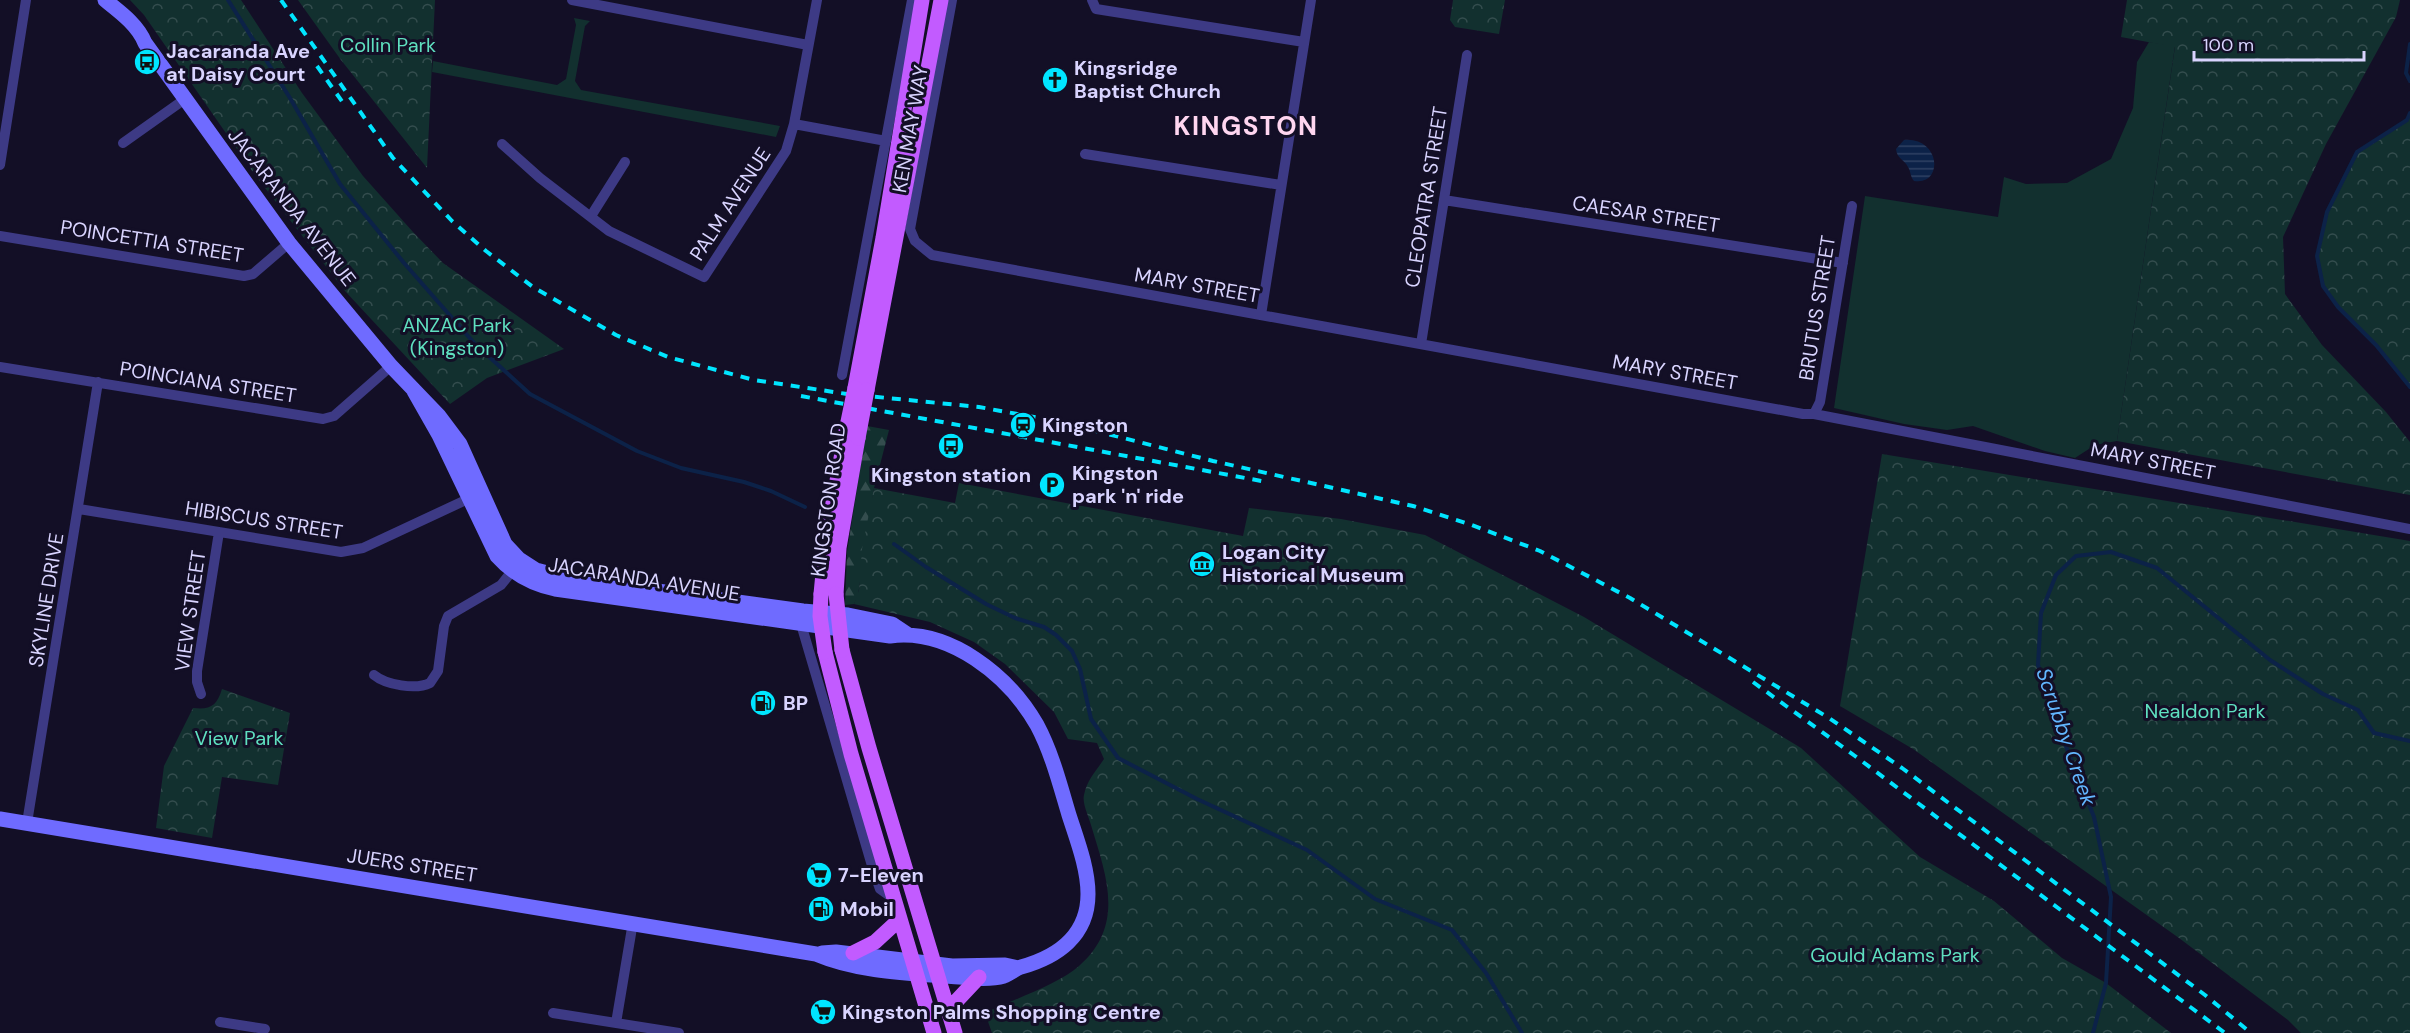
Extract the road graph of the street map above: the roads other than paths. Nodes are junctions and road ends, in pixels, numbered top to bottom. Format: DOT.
graph roads {
  1 [pos="26,0"];
  2 [pos="91,0"];
  3 [pos="105,0"];
  4 [pos="572,0"];
  5 [pos="817,0"];
  6 [pos="912,0"];
  7 [pos="922,0"];
  8 [pos="941,0"];
  9 [pos="952,0"];
  10 [pos="1311,0"];
  11 [pos="1094,4"];
  12 [pos="1304,42"];
  13 [pos="145,43"];
  14 [pos="808,45"];
  15 [pos="1467,55"];
  16 [pos="0,90"];
  17 [pos="12,92"];
  18 [pos="185,99"];
  19 [pos="794,124"];
  20 [pos="886,141"];
  21 [pos="123,143"];
  22 [pos="502,144"];
  23 [pos="1085,154"];
  24 [pos="625,162"];
  25 [pos="0,165"];
  26 [pos="1281,185"];
  27 [pos="1444,200"];
  28 [pos="1852,206"];
  29 [pos="591,216"];
  30 [pos="0,236"];
  31 [pos="289,243"];
  32 [pos="932,255"];
  33 [pos="1843,264"];
  34 [pos="1260,315"];
  35 [pos="1421,344"];
  36 [pos="391,366"];
  37 [pos="0,367"];
  38 [pos="843,375"];
  39 [pos="98,382"];
  40 [pos="861,389"];
  41 [pos="1814,414"];
  42 [pos="459,461"];
  43 [pos="468,499"];
  44 [pos="79,509"];
  45 [pos="2410,529"];
  46 [pos="219,532"];
  47 [pos="516,565"];
  48 [pos="829,594"];
  49 [pos="801,624"];
  50 [pos="907,634"];
  51 [pos="374,675"];
  52 [pos="201,694"];
  53 [pos="0,819"];
  54 [pos="27,824"];
  55 [pos="894,899"];
  56 [pos="900,919"];
  57 [pos="633,922"];
  58 [pos="816,954"];
  59 [pos="853,954"];
  60 [pos="914,967"];
  61 [pos="1018,968"];
  62 [pos="935,970"];
  63 [pos="979,977"];
  64 [pos="948,1010"];
  65 [pos="554,1013"];
  66 [pos="220,1022"];
  67 [pos="616,1023"];
  68 [pos="238,1029"];
  69 [pos="265,1029"];
  70 [pos="679,1033"];
  71 [pos="934,1033"];
  72 [pos="955,1033"];
  1 -- 17 [label="street"];
  2 -- 13 [label="street, JACARANDA AVENUE"];
  3 -- 13 [label="street, JACARANDA AVENUE"];
  4 -- 14 [label="street"];
  5 -- 14 [label="street"];
  6 -- 20 [label="street"];
  7 -- 40 [label="main road, KINGSTON ROAD"];
  8 -- 40 [label="main road, KINGSTON ROAD"];
  9 -- 32 [label="street, KEN MAY WAY"];
  10 -- 12 [label="street"];
  11 -- 12 [label="street"];
  12 -- 26 [label="street"];
  13 -- 18 [label="street, JACARANDA AVENUE"];
  14 -- 19 [label="street"];
  15 -- 27 [label="street, CLEOPATRA STREET"];
  16 -- 17 [label="street"];
  17 -- 25 [label="street"];
  18 -- 21 [label="street"];
  18 -- 31 [label="street, JACARANDA AVENUE"];
  19 -- 20 [label="street"];
  19 -- 29 [label="street, PALM AVENUE"];
  20 -- 38 [label="street"];
  22 -- 29 [label="street, PALM AVENUE"];
  23 -- 26 [label="street"];
  24 -- 29 [label="street"];
  26 -- 34 [label="street"];
  27 -- 33 [label="street, CAESAR STREET"];
  27 -- 35 [label="street, CLEOPATRA STREET"];
  28 -- 33 [label="street, BRUTUS STREET"];
  30 -- 31 [label="street, POINCETTIA STREET"];
  31 -- 36 [label="street, JACARANDA AVENUE"];
  32 -- 34 [label="street, MARY STREET"];
  33 -- 41 [label="street, BRUTUS STREET"];
  34 -- 35 [label="street, MARY STREET"];
  35 -- 41 [label="street, MARY STREET"];
  36 -- 39 [label="street, POINCIANA STREET"];
  36 -- 42 [label="street, JACARANDA AVENUE"];
  37 -- 39 [label="street, POINCIANA STREET"];
  39 -- 44 [label="street, SKYLINE DRIVE"];
  40 -- 48 [label="main road, KINGSTON ROAD, bridge"];
  41 -- 45 [label="street, MARY STREET"];
  42 -- 43 [label="street, JACARANDA AVENUE"];
  42 -- 47 [label="street, JACARANDA AVENUE"];
  43 -- 46 [label="street, HIBISCUS STREET"];
  43 -- 47 [label="street, JACARANDA AVENUE"];
  44 -- 46 [label="street, HIBISCUS STREET"];
  44 -- 54 [label="street, SKYLINE DRIVE"];
  46 -- 52 [label="street, VIEW STREET"];
  47 -- 49 [label="street, JACARANDA AVENUE"];
  47 -- 50 [label="street, JACARANDA AVENUE"];
  47 -- 51 [label="street"];
  48 -- 55 [label="main road, KINGSTON ROAD, bridge"];
  48 -- 62 [label="main road, KINGSTON ROAD, bridge"];
  49 -- 50 [label="street, JACARANDA AVENUE"];
  49 -- 55 [label="street, KINGSTON ROAD"];
  50 -- 61 [label="street, JACARANDA AVENUE"];
  53 -- 54 [label="street, JUERS STREET"];
  54 -- 57 [label="street, JUERS STREET"];
  55 -- 56 [label="main road, KINGSTON ROAD"];
  56 -- 59 [label="main road"];
  56 -- 60 [label="main road, KINGSTON ROAD"];
  57 -- 58 [label="street, JUERS STREET"];
  57 -- 67 [label="street"];
  58 -- 59 [label="street, JUERS STREET"];
  58 -- 60 [label="street, JUERS STREET"];
  59 -- 60 [label="street, JUERS STREET"];
  60 -- 62 [label="street, JACARANDA AVENUE"];
  60 -- 71 [label="main road, KINGSTON ROAD"];
  61 -- 62 [label="street, JACARANDA AVENUE"];
  61 -- 63 [label="street, JACARANDA AVENUE"];
  62 -- 63 [label="street, JACARANDA AVENUE"];
  62 -- 64 [label="main road, KINGSTON ROAD"];
  63 -- 64 [label="main road"];
  64 -- 72 [label="main road, KINGSTON ROAD"];
  65 -- 67 [label="street"];
  66 -- 68 [label="street"];
  67 -- 70 [label="street"];
  68 -- 69 [label="street"];
}
